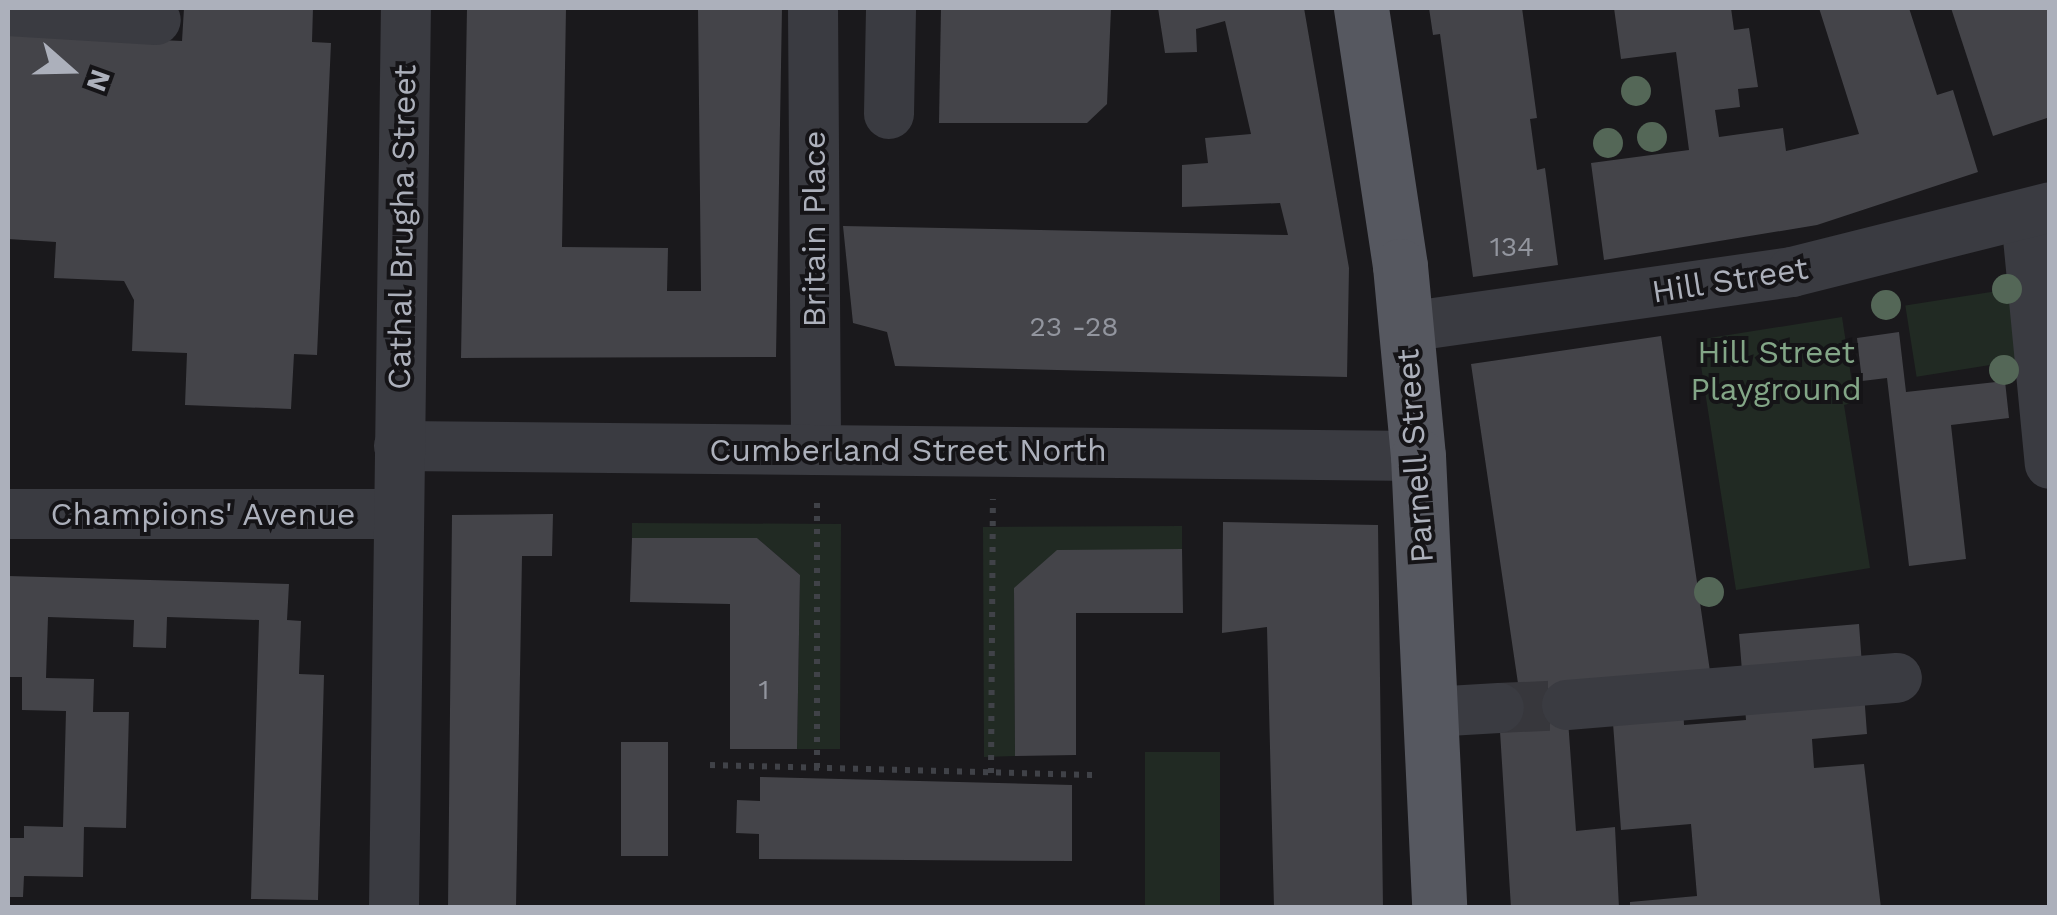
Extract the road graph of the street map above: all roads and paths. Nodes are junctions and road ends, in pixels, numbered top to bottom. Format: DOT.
graph roads {
  1 [pos="406,8"];
  2 [pos="812,8"];
  3 [pos="891,8"];
  4 [pos="1361,8"];
  5 [pos="8,11"];
  6 [pos="156,20"];
  7 [pos="890,114"];
  8 [pos="2038,212"];
  9 [pos="1406,327"];
  10 [pos="398,446"];
  11 [pos="816,450"];
  12 [pos="992,451"];
  13 [pos="1418,456"];
  14 [pos="2050,464"];
  15 [pos="8,514"];
  16 [pos="398,514"];
  17 [pos="1897,678"];
  18 [pos="1567,705"];
  19 [pos="1499,708"];
  20 [pos="1432,712"];
  21 [pos="710,765"];
  22 [pos="817,768"];
  23 [pos="991,772"];
  24 [pos="1100,775"];
  25 [pos="394,908"];
  26 [pos="1439,908"];
  1 -- 10 [label="street, Cathal Brugha Street"];
  2 -- 11 [label="street, Britain Place"];
  3 -- 7 [label="street"];
  4 -- 9 [label="main road, Parnell Street"];
  5 -- 6 [label="street"];
  8 -- 9 [label="street, Hill Street"];
  8 -- 14 [label="street"];
  9 -- 13 [label="main road, Parnell Street"];
  10 -- 11 [label="street, Cumberland Street North"];
  10 -- 16 [label="street, Cathal Brugha Street"];
  11 -- 12 [label="street, Cumberland Street North"];
  11 -- 22 [label="path"];
  12 -- 13 [label="street, Cumberland Street North"];
  12 -- 23 [label="path"];
  13 -- 20 [label="main road, Parnell Street"];
  15 -- 16 [label="street, Champions' Avenue"];
  16 -- 25 [label="street, Cathal Brugha Street"];
  17 -- 18 [label="street"];
  19 -- 20 [label="street"];
  20 -- 26 [label="main road, Parnell Street"];
  21 -- 22 [label="path"];
  22 -- 23 [label="path"];
  23 -- 24 [label="path"];
}
